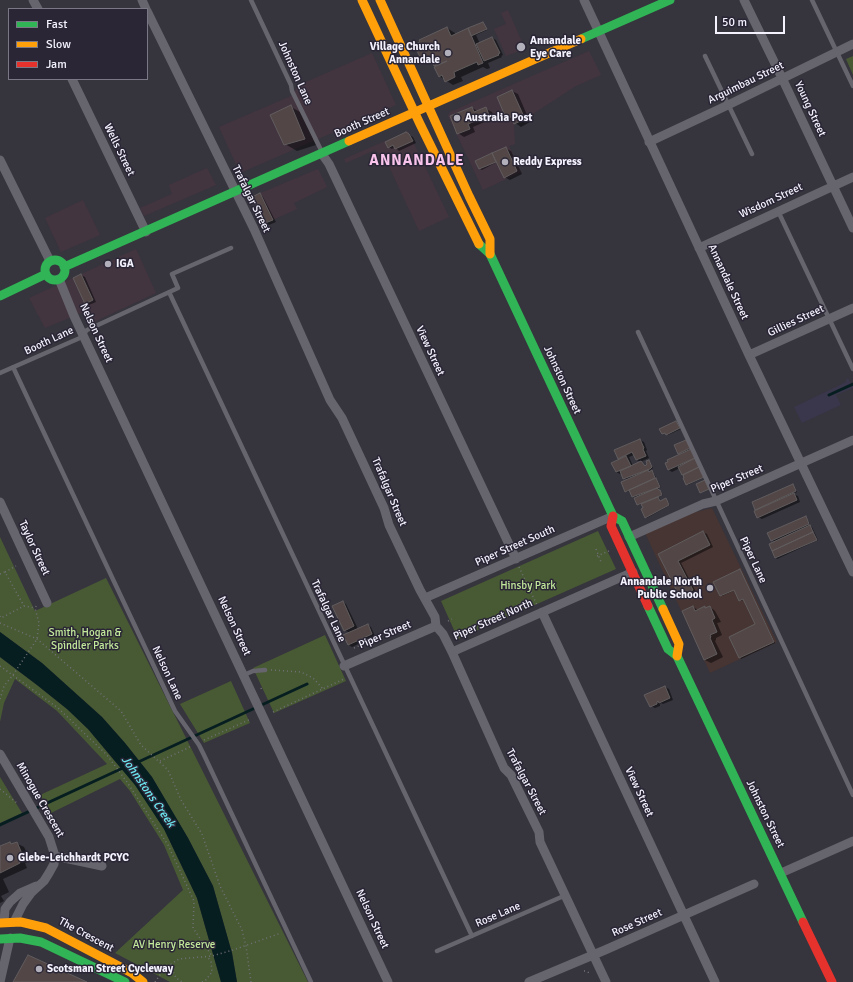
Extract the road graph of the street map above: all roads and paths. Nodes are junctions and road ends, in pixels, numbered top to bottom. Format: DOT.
graph roads {
  1 [pos="251,0"];
  2 [pos="362,0"];
  3 [pos="380,0"];
  4 [pos="584,0"];
  5 [pos="670,0"];
  6 [pos="744,0"];
  7 [pos="812,0"];
  8 [pos="148,12"];
  9 [pos="599,32"];
  10 [pos="853,44"];
  11 [pos="837,52"];
  12 [pos="704,56"];
  13 [pos="782,78"];
  14 [pos="72,80"];
  15 [pos="853,86"];
  16 [pos="728,105"];
  17 [pos="428,107"];
  18 [pos="415,113"];
  19 [pos="649,142"];
  20 [pos="322,154"];
  21 [pos="752,154"];
  22 [pos="0,160"];
  23 [pos="853,177"];
  24 [pos="833,186"];
  25 [pos="235,192"];
  26 [pos="778,211"];
  27 [pos="853,228"];
  28 [pos="146,232"];
  29 [pos="231,248"];
  30 [pos="699,248"];
  31 [pos="490,254"];
  32 [pos="50,261"];
  33 [pos="64,267"];
  34 [pos="46,274"];
  35 [pos="59,279"];
  36 [pos="169,292"];
  37 [pos="0,296"];
  38 [pos="853,308"];
  39 [pos="828,319"];
  40 [pos="638,332"];
  41 [pos="83,334"];
  42 [pos="749,355"];
  43 [pos="13,367"];
  44 [pos="853,369"];
  45 [pos="0,373"];
  46 [pos="853,440"];
  47 [pos="802,464"];
  48 [pos="0,502"];
  49 [pos="716,502"];
  50 [pos="613,516"];
  51 [pos="629,537"];
  52 [pos="596,549"];
  53 [pos="609,551"];
  54 [pos="597,556"];
  55 [pos="517,562"];
  56 [pos="601,562"];
  57 [pos="16,566"];
  58 [pos="5,572"];
  59 [pos="633,572"];
  60 [pos="853,572"];
  61 [pos="0,574"];
  62 [pos="425,598"];
  63 [pos="47,603"];
  64 [pos="24,606"];
  65 [pos="539,609"];
  66 [pos="0,616"];
  67 [pos="452,619"];
  68 [pos="448,621"];
  69 [pos="0,623"];
  70 [pos="436,626"];
  71 [pos="37,639"];
  72 [pos="361,645"];
  73 [pos="354,648"];
  74 [pos="452,652"];
  75 [pos="678,656"];
  76 [pos="0,666"];
  77 [pos="344,666"];
  78 [pos="265,670"];
  79 [pos="13,675"];
  80 [pos="244,675"];
  81 [pos="345,679"];
  82 [pos="323,689"];
  83 [pos="0,699"];
  84 [pos="272,711"];
  85 [pos="251,719"];
  86 [pos="202,741"];
  87 [pos="193,743"];
  88 [pos="0,754"];
  89 [pos="160,761"];
  90 [pos="0,790"];
  91 [pos="853,795"];
  92 [pos="17,803"];
  93 [pos="853,841"];
  94 [pos="55,856"];
  95 [pos="102,866"];
  96 [pos="781,873"];
  97 [pos="44,881"];
  98 [pos="754,884"];
  99 [pos="566,895"];
  100 [pos="683,915"];
  101 [pos="2,922"];
  102 [pos="14,922"];
  103 [pos="288,931"];
  104 [pos="472,936"];
  105 [pos="3,940"];
  106 [pos="246,946"];
  107 [pos="437,951"];
  108 [pos="593,955"];
  109 [pos="207,956"];
  110 [pos="212,956"];
  111 [pos="170,965"];
  112 [pos="0,982"];
  113 [pos="125,982"];
  114 [pos="142,982"];
  115 [pos="155,982"];
  116 [pos="182,982"];
  117 [pos="202,982"];
  118 [pos="251,982"];
  119 [pos="312,982"];
  120 [pos="388,982"];
  121 [pos="529,982"];
  122 [pos="606,982"];
  123 [pos="715,982"];
  124 [pos="832,982"];
  1 -- 20 [label="lane, Johnston Lane"];
  2 -- 18 [label="main road, Johnston Street"];
  3 -- 17 [label="main road, Johnston Street"];
  4 -- 9 [label="street, Annandale Street"];
  5 -- 9 [label="main road, Booth Street"];
  6 -- 13 [label="street, Young Street"];
  7 -- 11 [label="lane"];
  8 -- 25 [label="street, Trafalgar Street"];
  9 -- 17 [label="main road, Booth Street"];
  9 -- 19 [label="street, Annandale Street"];
  10 -- 11 [label="street, Arguimbau Street"];
  11 -- 13 [label="street, Arguimbau Street"];
  11 -- 15 [label="lane"];
  12 -- 16 [label="lane"];
  13 -- 16 [label="street, Arguimbau Street"];
  13 -- 24 [label="street, Young Street"];
  14 -- 28 [label="street, Wells Street"];
  16 -- 19 [label="street, Arguimbau Street"];
  16 -- 21 [label="lane"];
  17 -- 18 [label="main road, Booth Street"];
  17 -- 31 [label="main road, Johnston Street"];
  18 -- 20 [label="main road, Booth Street"];
  18 -- 31 [label="main road, Johnston Street"];
  19 -- 30 [label="street, Annandale Street"];
  20 -- 25 [label="main road, Booth Street"];
  20 -- 55 [label="street, View Street"];
  22 -- 32 [label="street"];
  23 -- 24 [label="street, Wisdom Street"];
  24 -- 26 [label="street, Wisdom Street"];
  24 -- 27 [label="street, Young Street"];
  25 -- 28 [label="main road, Booth Street"];
  25 -- 62 [label="street, Trafalgar Street"];
  26 -- 30 [label="street, Wisdom Street"];
  26 -- 39 [label="lane"];
  28 -- 33 [label="main road, Booth Street"];
  29 -- 36 [label="lane"];
  30 -- 42 [label="street, Annandale Street"];
  31 -- 50 [label="main road, Johnston Street"];
  32 -- 33 [label="main road"];
  32 -- 34 [label="main road"];
  33 -- 35 [label="main road"];
  34 -- 35 [label="main road"];
  34 -- 37 [label="main road"];
  35 -- 41 [label="street, Nelson Street"];
  36 -- 41 [label="lane, Booth Lane"];
  36 -- 77 [label="lane, Trafalgar Lane"];
  38 -- 39 [label="street, Gillies Street"];
  39 -- 42 [label="street, Gillies Street"];
  39 -- 44 [label="lane"];
  40 -- 49 [label="lane, Piper Lane"];
  41 -- 43 [label="lane, Booth Lane"];
  41 -- 80 [label="street, Nelson Street"];
  42 -- 47 [label="street, Annandale Street"];
  43 -- 45 [label="lane, Booth Lane"];
  43 -- 103 [label="lane, Nelson Lane"];
  46 -- 47 [label="street, Piper Street"];
  47 -- 49 [label="street, Piper Street"];
  47 -- 60 [label="street, Annandale Street"];
  48 -- 63 [label="street, Taylor Street"];
  49 -- 51 [label="street, Piper Street"];
  49 -- 91 [label="lane, Piper Lane"];
  50 -- 51 [label="main road, Johnston Street"];
  50 -- 55 [label="street, Piper Street South"];
  50 -- 59 [label="main road, Johnston Street"];
  51 -- 75 [label="main road, Johnston Street"];
  52 -- 54 [label="path"];
  53 -- 54 [label="path"];
  54 -- 56 [label="path"];
  55 -- 62 [label="street, Piper Street South"];
  55 -- 65 [label="path"];
  57 -- 58 [label="path"];
  58 -- 61 [label="path"];
  58 -- 64 [label="path"];
  59 -- 65 [label="street, Piper Street North"];
  59 -- 75 [label="main road, Johnston Street"];
  62 -- 70 [label="street, Trafalgar Street"];
  64 -- 66 [label="path"];
  64 -- 71 [label="path"];
  65 -- 74 [label="street, Piper Street North"];
  65 -- 100 [label="street, View Street"];
  67 -- 68 [label="path"];
  69 -- 71 [label="path"];
  70 -- 74 [label="street, Trafalgar Street"];
  70 -- 77 [label="street, Piper Street"];
  71 -- 79 [label="path"];
  71 -- 89 [label="path"];
  72 -- 73 [label="path"];
  74 -- 99 [label="street, Trafalgar Street"];
  75 -- 96 [label="main road, Johnston Street"];
  76 -- 79 [label="path"];
  77 -- 104 [label="lane, Trafalgar Lane"];
  78 -- 80 [label="lane"];
  78 -- 82 [label="path"];
  79 -- 83 [label="path"];
  79 -- 110 [label="path"];
  80 -- 120 [label="street, Nelson Street"];
  81 -- 82 [label="path"];
  82 -- 84 [label="path"];
  85 -- 86 [label="path"];
  87 -- 89 [label="path"];
  88 -- 94 [label="street, Minogue Crescent"];
  89 -- 106 [label="path"];
  90 -- 92 [label="path"];
  93 -- 96 [label="street"];
  94 -- 95 [label="street"];
  94 -- 97 [label="street, Minogue Crescent"];
  96 -- 124 [label="main road, Johnston Street"];
  97 -- 101 [label="street"];
  97 -- 102 [label="street, Minogue Crescent"];
  98 -- 100 [label="street, Rose Street"];
  99 -- 104 [label="lane, Rose Lane"];
  99 -- 108 [label="street, Trafalgar Street"];
  100 -- 108 [label="street, Rose Street"];
  100 -- 123 [label="street, View Street"];
  101 -- 102 [label="main road, The Crescent"];
  101 -- 105 [label="main road"];
  102 -- 105 [label="main road"];
  102 -- 114 [label="main road, The Crescent"];
  103 -- 106 [label="path"];
  103 -- 119 [label="lane, Nelson Lane"];
  104 -- 107 [label="lane, Rose Lane"];
  105 -- 112 [label="street"];
  105 -- 113 [label="main road"];
  106 -- 110 [label="path"];
  106 -- 118 [label="path"];
  108 -- 121 [label="street, Rose Street"];
  108 -- 122 [label="street, Trafalgar Street"];
  109 -- 110 [label="path"];
  109 -- 111 [label="path"];
  109 -- 117 [label="path"];
  111 -- 115 [label="path"];
  111 -- 116 [label="path"];
}
